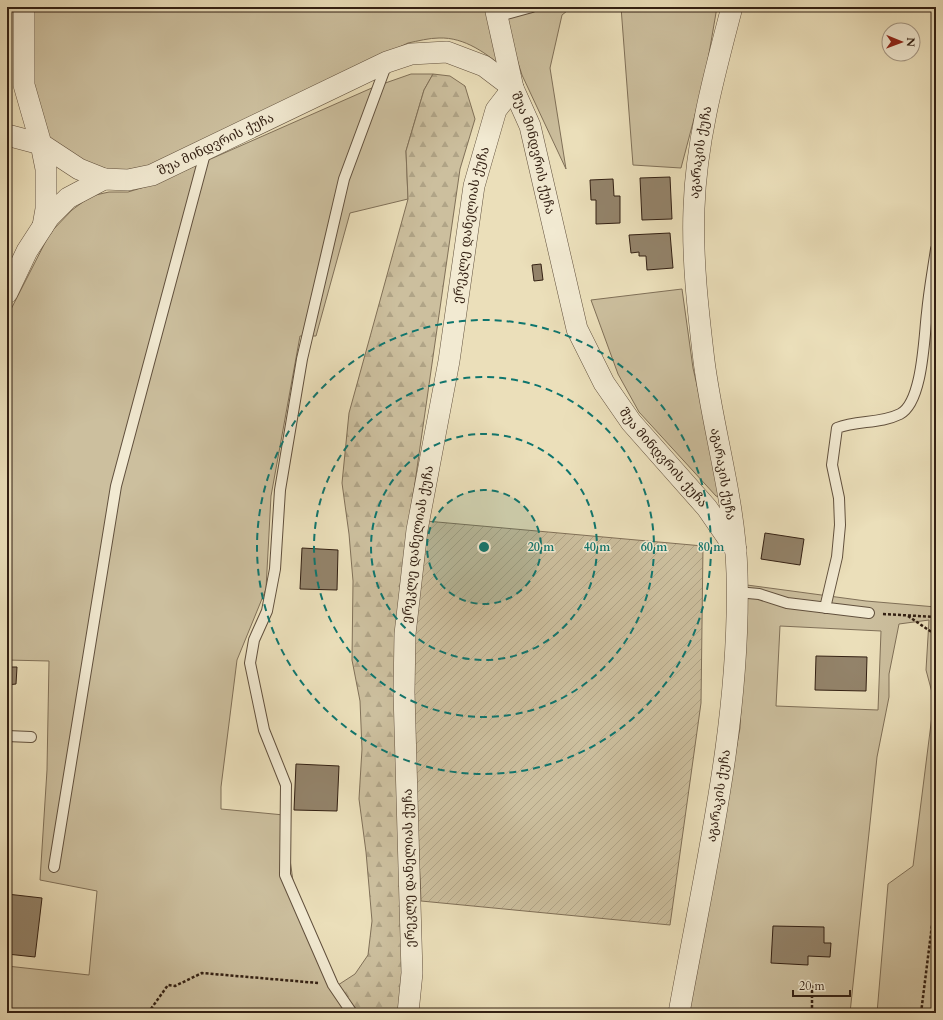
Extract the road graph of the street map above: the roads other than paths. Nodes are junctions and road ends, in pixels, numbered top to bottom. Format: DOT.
graph roads {
  1 [pos="24,7"];
  2 [pos="532,7"];
  3 [pos="732,7"];
  4 [pos="497,11"];
  5 [pos="387,62"];
  6 [pos="513,88"];
  7 [pos="7,135"];
  8 [pos="41,144"];
  9 [pos="206,148"];
  10 [pos="104,179"];
  11 [pos="42,228"];
  12 [pos="936,249"];
  13 [pos="7,294"];
  14 [pos="736,550"];
  15 [pos="737,592"];
  16 [pos="825,608"];
  17 [pos="869,613"];
  18 [pos="7,736"];
  19 [pos="31,738"];
  20 [pos="54,867"];
  21 [pos="352,1013"];
  22 [pos="408,1013"];
  23 [pos="679,1013"];
  1 -- 8 [label="street"];
  2 -- 4 [label="lane"];
  3 -- 14 [label="street, აგარაკის ქუჩა"];
  4 -- 6 [label="street"];
  5 -- 6 [label="street, შუა მინდვრის ქუჩა"];
  5 -- 9 [label="street, შუა მინდვრის ქუჩა"];
  5 -- 21 [label="lane"];
  6 -- 14 [label="street, შუა მინდვრის ქუჩა"];
  6 -- 22 [label="street, ერეკლე დანელიას ქუჩა"];
  7 -- 8 [label="street"];
  8 -- 10 [label="street"];
  8 -- 11 [label="street"];
  9 -- 10 [label="street, შუა მინდვრის ქუჩა"];
  9 -- 20 [label="lane"];
  10 -- 11 [label="street"];
  11 -- 13 [label="street"];
  12 -- 16 [label="lane"];
  14 -- 15 [label="street, აგარაკის ქუჩა"];
  15 -- 16 [label="lane"];
  15 -- 23 [label="street, აგარაკის ქუჩა"];
  16 -- 17 [label="lane"];
  18 -- 19 [label="lane"];
}
